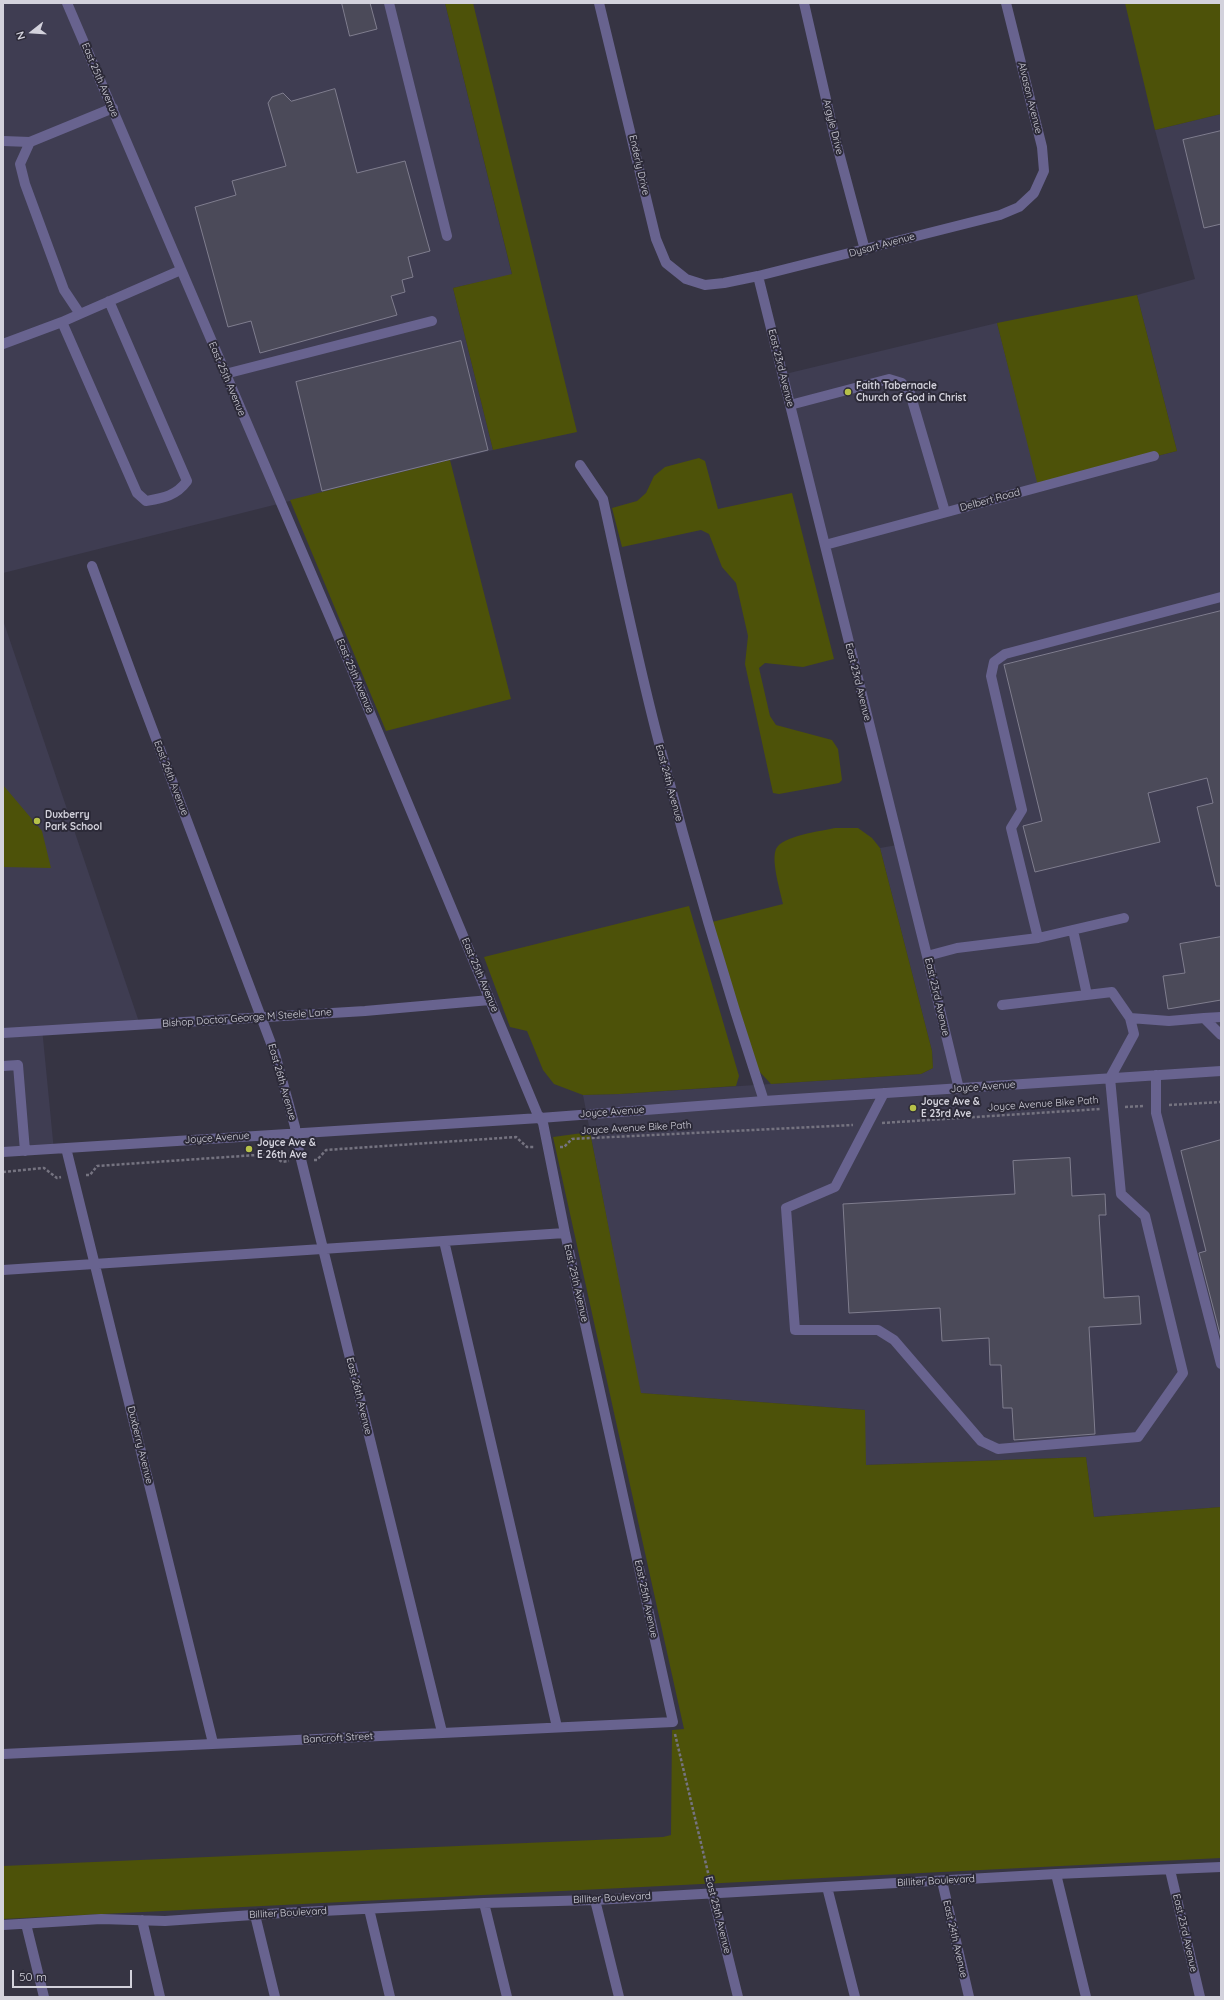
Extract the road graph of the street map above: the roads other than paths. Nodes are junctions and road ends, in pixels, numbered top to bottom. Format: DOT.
graph roads {
  1 [pos="67,3"];
  2 [pos="389,3"];
  3 [pos="599,3"];
  4 [pos="804,3"];
  5 [pos="1006,3"];
  6 [pos="112,108"];
  7 [pos="3,141"];
  8 [pos="30,142"];
  9 [pos="1034,193"];
  10 [pos="447,236"];
  11 [pos="864,250"];
  12 [pos="181,270"];
  13 [pos="758,276"];
  14 [pos="724,284"];
  15 [pos="108,301"];
  16 [pos="80,314"];
  17 [pos="432,321"];
  18 [pos="62,322"];
  19 [pos="3,344"];
  20 [pos="225,374"];
  21 [pos="790,406"];
  22 [pos="1154,456"];
  23 [pos="580,465"];
  24 [pos="945,512"];
  25 [pos="825,545"];
  26 [pos="92,566"];
  27 [pos="1221,597"];
  28 [pos="1124,918"];
  29 [pos="1073,930"];
  30 [pos="1038,938"];
  31 [pos="927,956"];
  32 [pos="1087,995"];
  33 [pos="490,1000"];
  34 [pos="1002,1005"];
  35 [pos="261,1017"];
  36 [pos="1221,1017"];
  37 [pos="1130,1018"];
  38 [pos="1204,1018"];
  39 [pos="3,1033"];
  40 [pos="1221,1035"];
  41 [pos="3,1066"];
  42 [pos="1221,1071"];
  43 [pos="1156,1075"];
  44 [pos="1110,1078"];
  45 [pos="958,1089"];
  46 [pos="884,1093"];
  47 [pos="764,1101"];
  48 [pos="540,1118"];
  49 [pos="295,1133"];
  50 [pos="66,1148"];
  51 [pos="25,1151"];
  52 [pos="3,1152"];
  53 [pos="565,1233"];
  54 [pos="444,1241"];
  55 [pos="322,1249"];
  56 [pos="95,1264"];
  57 [pos="3,1270"];
  58 [pos="1221,1364"];
  59 [pos="673,1722"];
  60 [pos="558,1727"];
  61 [pos="442,1732"];
  62 [pos="213,1743"];
  63 [pos="3,1754"];
  64 [pos="1221,1867"];
  65 [pos="1170,1870"];
  66 [pos="1056,1874"];
  67 [pos="942,1881"];
  68 [pos="827,1887"];
  69 [pos="712,1892"];
  70 [pos="595,1900"];
  71 [pos="484,1903"];
  72 [pos="369,1909"];
  73 [pos="255,1915"];
  74 [pos="142,1920"];
  75 [pos="26,1924"];
  76 [pos="3,1925"];
  77 [pos="44,1997"];
  78 [pos="160,1997"];
  79 [pos="275,1997"];
  80 [pos="390,1997"];
  81 [pos="507,1997"];
  82 [pos="619,1997"];
  83 [pos="738,1997"];
  84 [pos="855,1997"];
  85 [pos="969,1997"];
  86 [pos="1086,1997"];
  87 [pos="1200,1997"];
  1 -- 6 [label="street, East 25th Avenue"];
  2 -- 10 [label="street"];
  3 -- 14 [label="street, Enderly Drive"];
  4 -- 11 [label="street, Argyle Drive"];
  5 -- 9 [label="street, Alvason Avenue"];
  6 -- 8 [label="street"];
  6 -- 12 [label="street, East 25th Avenue"];
  7 -- 8 [label="street"];
  8 -- 16 [label="street"];
  9 -- 11 [label="street, Dysart Avenue"];
  11 -- 13 [label="street, Dysart Avenue"];
  12 -- 15 [label="street"];
  12 -- 20 [label="street, East 25th Avenue"];
  13 -- 14 [label="street, Dysart Avenue"];
  13 -- 21 [label="street, East 23rd Avenue"];
  15 -- 16 [label="street"];
  15 -- 18 [label="street"];
  16 -- 18 [label="street"];
  17 -- 20 [label="street"];
  18 -- 19 [label="street"];
  20 -- 33 [label="street, East 25th Avenue"];
  21 -- 24 [label="street"];
  21 -- 25 [label="street, East 23rd Avenue"];
  22 -- 24 [label="street, Delbert Road"];
  23 -- 47 [label="street, East 24th Avenue"];
  24 -- 25 [label="street, Delbert Road"];
  25 -- 31 [label="street, East 23rd Avenue"];
  26 -- 35 [label="street, East 26th Avenue"];
  27 -- 30 [label="street"];
  28 -- 29 [label="street"];
  29 -- 30 [label="street"];
  29 -- 32 [label="street"];
  30 -- 31 [label="street"];
  31 -- 45 [label="street, East 23rd Avenue"];
  32 -- 34 [label="street"];
  32 -- 37 [label="street"];
  33 -- 35 [label="street, Bishop Doctor George M Steele Lane"];
  33 -- 48 [label="street, East 25th Avenue"];
  35 -- 39 [label="street, Bishop Doctor George M Steele Lane"];
  35 -- 49 [label="street, East 26th Avenue"];
  36 -- 38 [label="street"];
  37 -- 38 [label="street"];
  37 -- 44 [label="street"];
  38 -- 40 [label="street"];
  41 -- 51 [label="street"];
  42 -- 43 [label="street, Joyce Avenue"];
  43 -- 44 [label="street, Joyce Avenue"];
  43 -- 58 [label="street"];
  44 -- 45 [label="street, Joyce Avenue"];
  44 -- 46 [label="street"];
  45 -- 46 [label="street, Joyce Avenue"];
  46 -- 47 [label="street, Joyce Avenue"];
  47 -- 48 [label="street, Joyce Avenue"];
  48 -- 49 [label="street, Joyce Avenue"];
  48 -- 53 [label="street, East 25th Avenue"];
  49 -- 50 [label="street, Joyce Avenue"];
  49 -- 55 [label="street, East 26th Avenue"];
  50 -- 51 [label="street, Joyce Avenue"];
  50 -- 56 [label="street, Duxberry Avenue"];
  51 -- 52 [label="street, Joyce Avenue"];
  53 -- 54 [label="street"];
  53 -- 59 [label="street, East 25th Avenue"];
  54 -- 55 [label="street"];
  54 -- 60 [label="street"];
  55 -- 56 [label="street"];
  55 -- 61 [label="street, East 26th Avenue"];
  56 -- 57 [label="street"];
  56 -- 62 [label="street, Duxberry Avenue"];
  59 -- 60 [label="street, Bancroft Street"];
  60 -- 61 [label="street, Bancroft Street"];
  61 -- 62 [label="street, Bancroft Street"];
  62 -- 63 [label="street, Bancroft Street"];
  64 -- 65 [label="street, Billiter Boulevard"];
  65 -- 66 [label="street, Billiter Boulevard"];
  65 -- 87 [label="street, East 23rd Avenue"];
  66 -- 67 [label="street, Billiter Boulevard"];
  66 -- 86 [label="street"];
  67 -- 68 [label="street, Billiter Boulevard"];
  67 -- 85 [label="street, East 24th Avenue"];
  68 -- 69 [label="street, Billiter Boulevard"];
  68 -- 84 [label="street"];
  69 -- 70 [label="street, Billiter Boulevard"];
  69 -- 83 [label="street, East 25th Avenue"];
  70 -- 71 [label="street, Billiter Boulevard"];
  70 -- 82 [label="street"];
  71 -- 72 [label="street, Billiter Boulevard"];
  71 -- 81 [label="street"];
  72 -- 73 [label="street, Billiter Boulevard"];
  72 -- 80 [label="street"];
  73 -- 74 [label="street, Billiter Boulevard"];
  73 -- 79 [label="street"];
  74 -- 75 [label="street, Billiter Boulevard"];
  74 -- 78 [label="street"];
  75 -- 76 [label="street, Billiter Boulevard"];
  75 -- 77 [label="street"];
}
